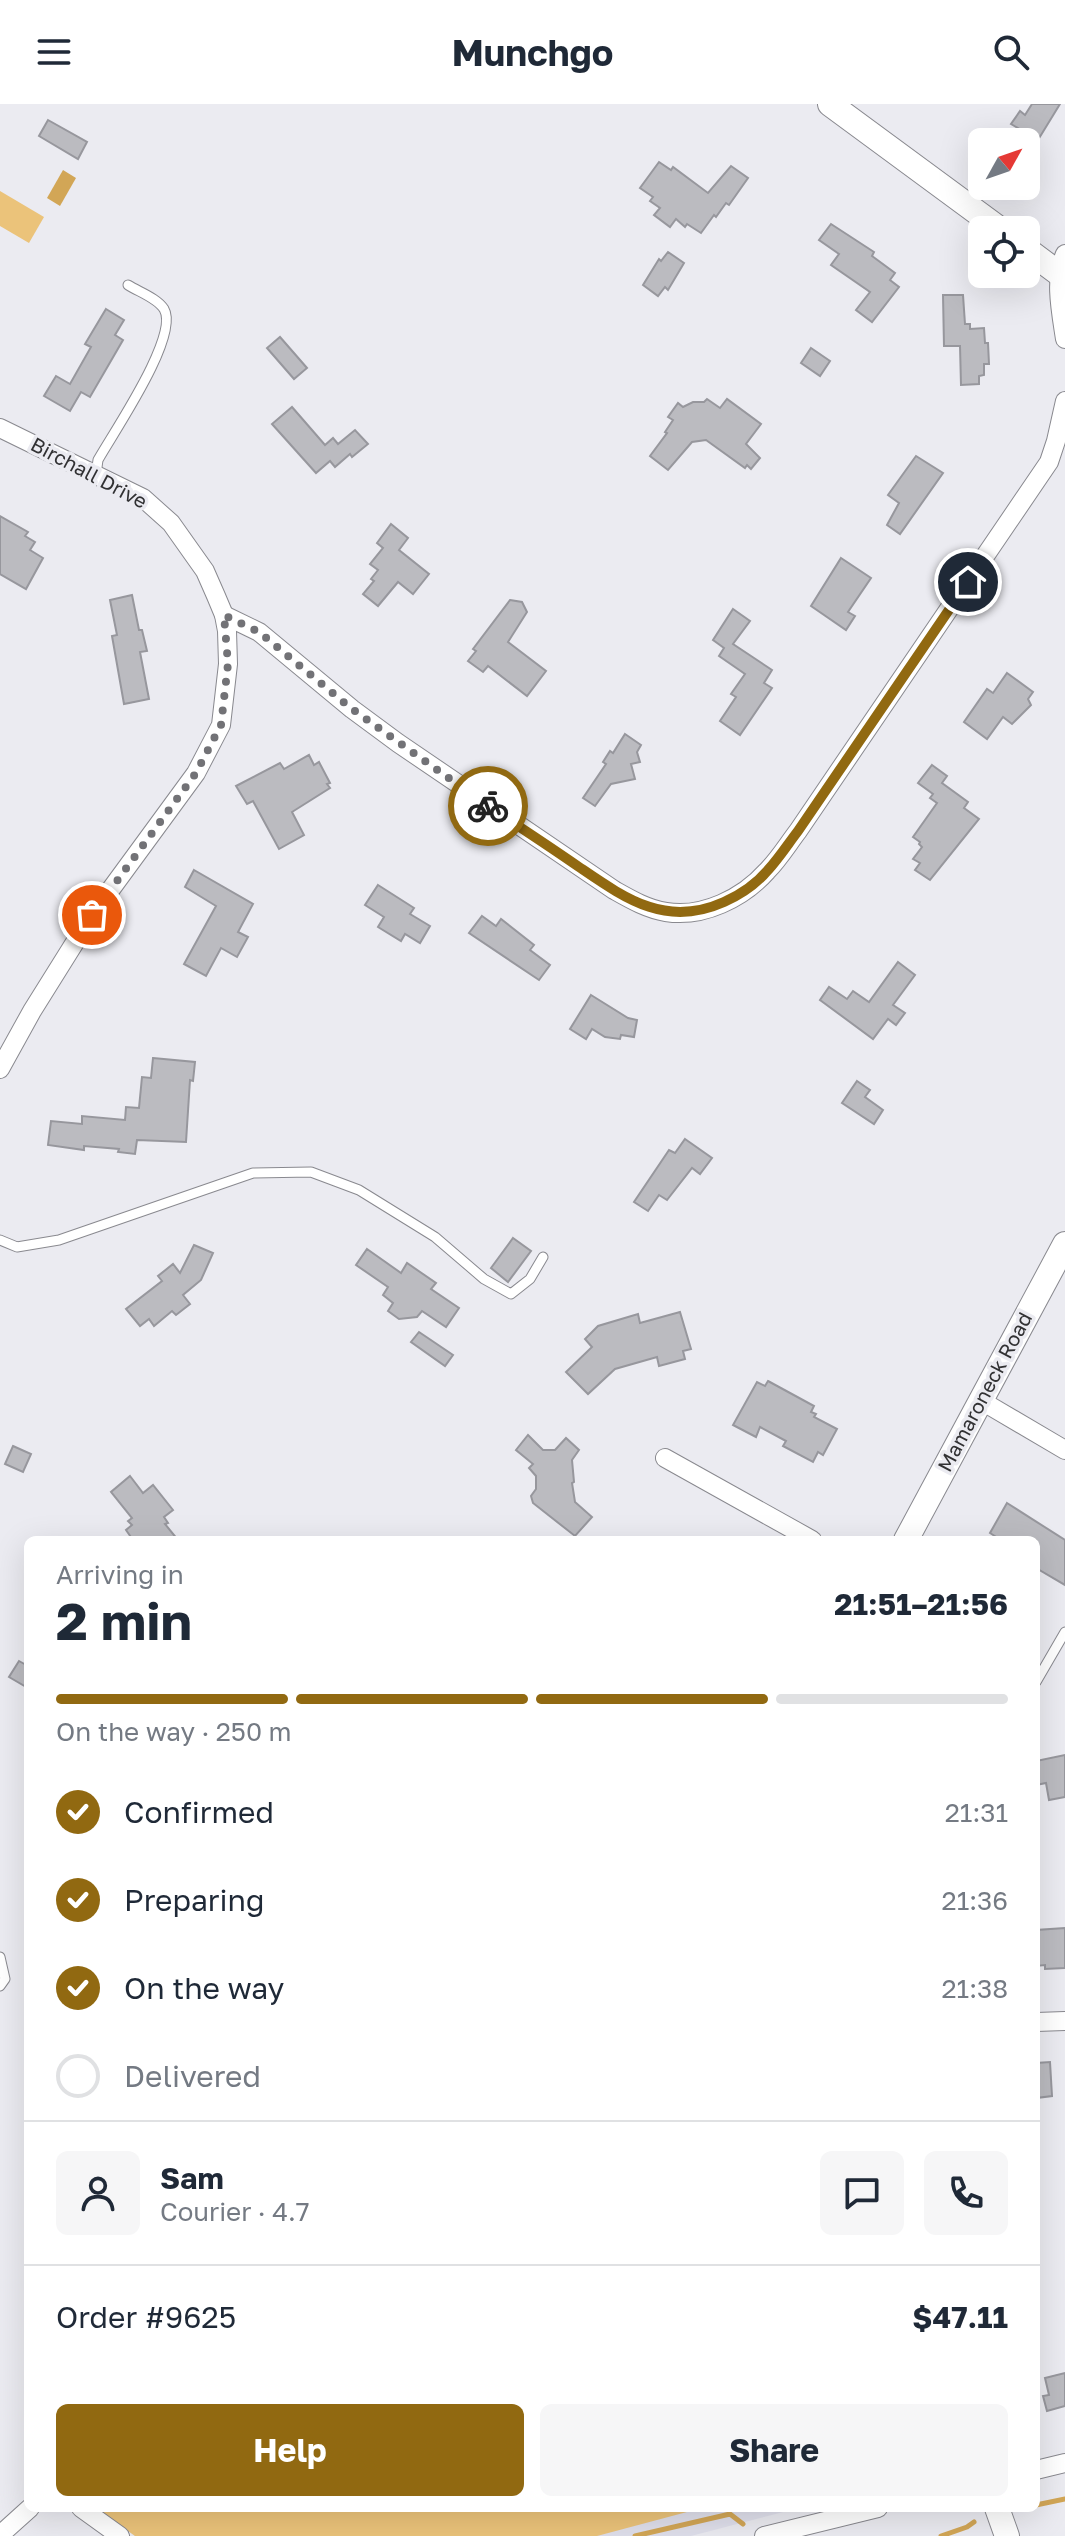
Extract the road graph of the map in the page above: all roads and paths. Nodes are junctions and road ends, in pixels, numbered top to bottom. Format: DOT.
graph roads {
  1 [pos="830,104"];
  2 [pos="982,216"];
  3 [pos="1040,257"];
  4 [pos="1063,269"];
  5 [pos="128,285"];
  6 [pos="1065,339"];
  7 [pos="1065,401"];
  8 [pos="0,428"];
  9 [pos="96,474"];
  10 [pos="224,615"];
  11 [pos="0,1069"];
  12 [pos="0,1240"];
  13 [pos="1065,1244"];
  14 [pos="543,1257"];
  15 [pos="980,1400"];
  16 [pos="1065,1450"];
  17 [pos="665,1458"];
  18 [pos="805,1536"];
  19 [pos="908,1536"];
  20 [pos="1065,1632"];
  21 [pos="1040,1675"];
  22 [pos="0,1957"];
  23 [pos="0,1986"];
  24 [pos="1065,2021"];
  25 [pos="1040,2022"];
  26 [pos="1065,2463"];
  27 [pos="1040,2469"];
  28 [pos="26,2512"];
  29 [pos="87,2512"];
  30 [pos="862,2512"];
  31 [pos="998,2512"];
  32 [pos="0,2535"];
  33 [pos="120,2536"];
  34 [pos="764,2536"];
  35 [pos="1007,2536"];
  1 -- 2 [label="street"];
  3 -- 4 [label="street"];
  4 -- 6 [label="street"];
  5 -- 9 [label="lane"];
  7 -- 10 [label="street"];
  8 -- 9 [label="street, Birchall Drive"];
  9 -- 10 [label="street, Birchall Drive"];
  10 -- 11 [label="street, Birchall Drive"];
  12 -- 14 [label="lane"];
  13 -- 15 [label="street, Mamaroneck Road"];
  15 -- 16 [label="street"];
  15 -- 19 [label="street, Mamaroneck Road"];
  17 -- 18 [label="street"];
  20 -- 21 [label="lane"];
  22 -- 23 [label="lane"];
  24 -- 25 [label="street"];
  26 -- 27 [label="street"];
  28 -- 32 [label="street"];
  29 -- 33 [label="street"];
  30 -- 34 [label="street"];
  31 -- 35 [label="street"];
}
